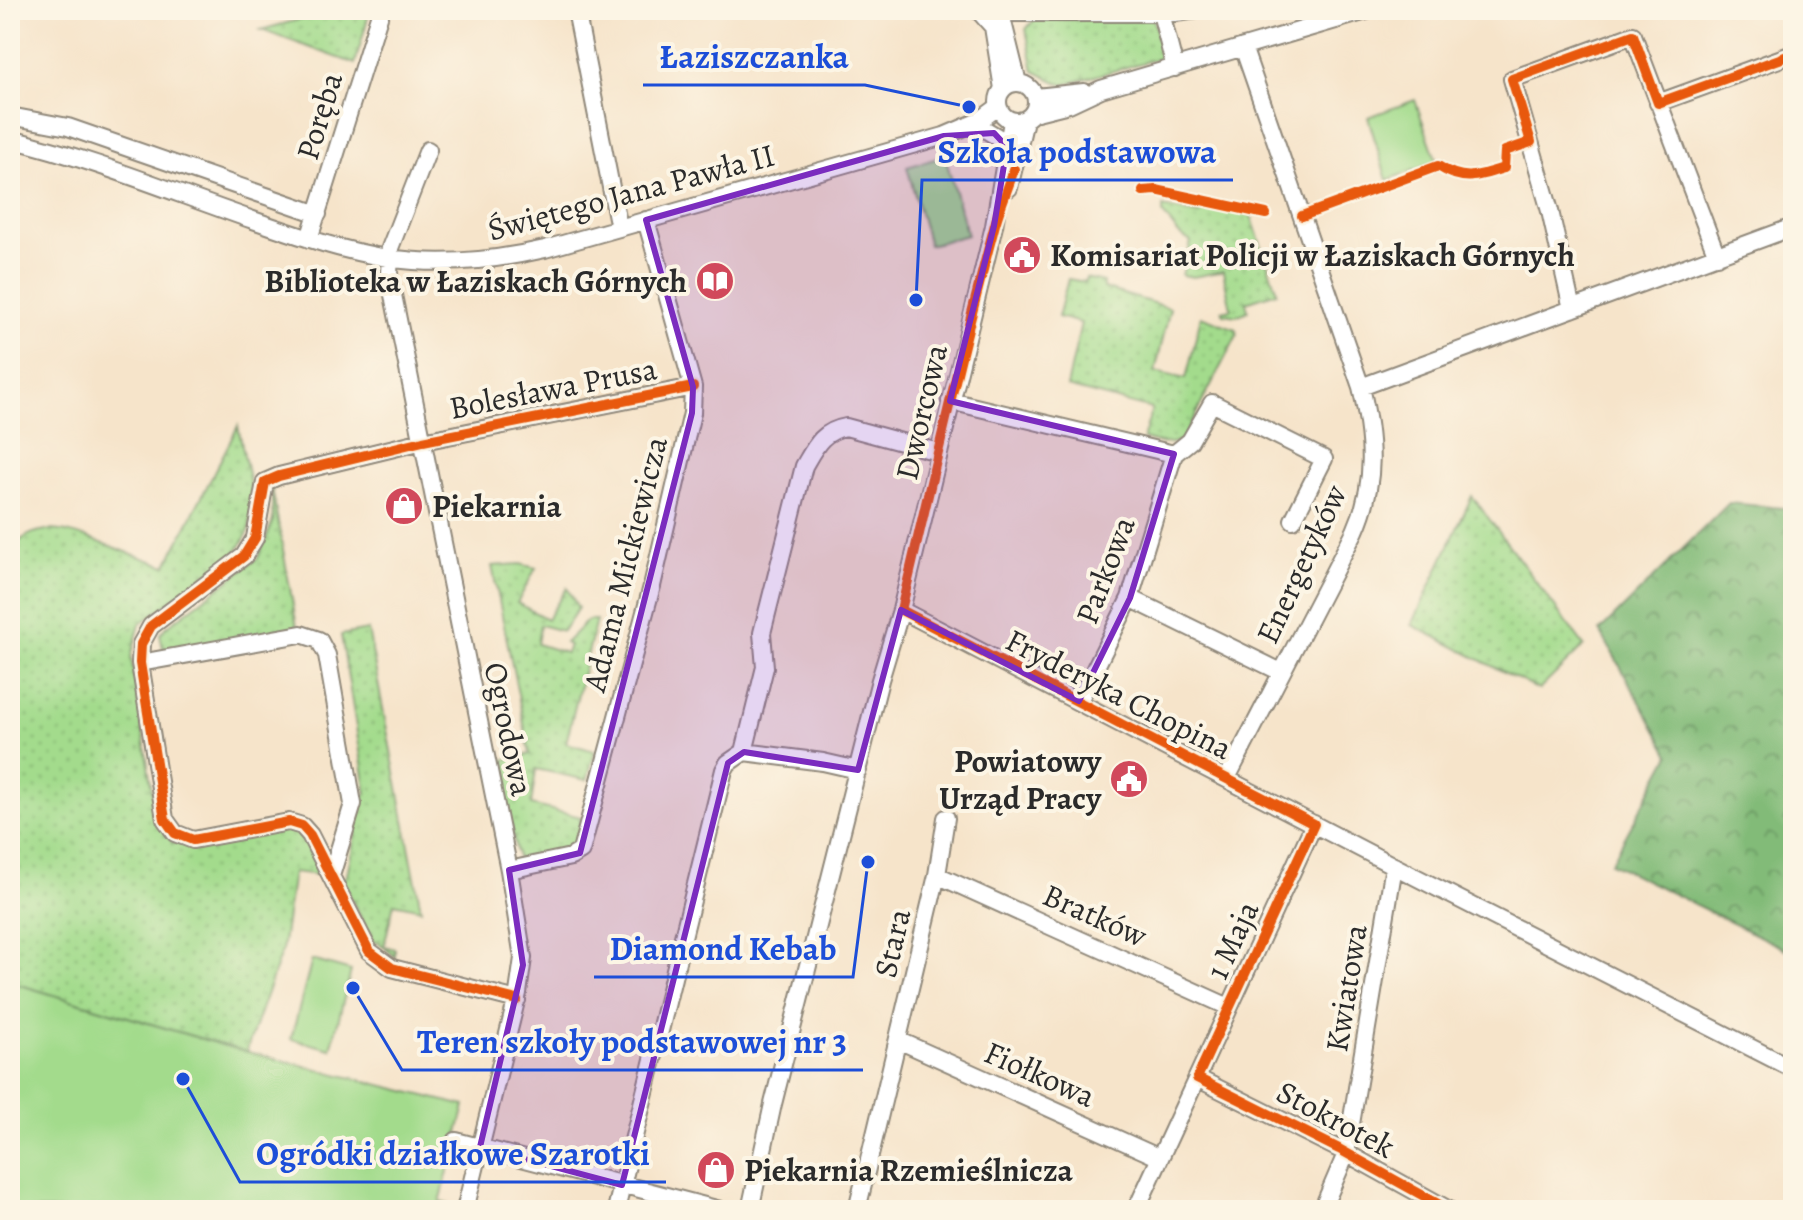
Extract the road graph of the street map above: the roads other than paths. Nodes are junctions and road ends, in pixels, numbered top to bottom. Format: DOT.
graph roads {
  1 [pos="381,10"];
  2 [pos="576,10"];
  3 [pos="978,10"];
  4 [pos="1197,10"];
  5 [pos="1370,10"];
  6 [pos="1161,13"];
  7 [pos="998,15"];
  8 [pos="1243,47"];
  9 [pos="1793,54"];
  10 [pos="1175,68"];
  11 [pos="1010,86"];
  12 [pos="1658,103"];
  13 [pos="1019,113"];
  14 [pos="10,116"];
  15 [pos="986,130"];
  16 [pos="944,136"];
  17 [pos="10,139"];
  18 [pos="1007,147"];
  19 [pos="428,150"];
  20 [pos="318,214"];
  21 [pos="646,220"];
  22 [pos="994,226"];
  23 [pos="1793,227"];
  24 [pos="619,228"];
  25 [pos="309,239"];
  26 [pos="1717,256"];
  27 [pos="388,258"];
  28 [pos="1572,309"];
  29 [pos="693,387"];
  30 [pos="1361,387"];
  31 [pos="950,401"];
  32 [pos="423,441"];
  33 [pos="938,452"];
  34 [pos="1174,454"];
  35 [pos="1293,520"];
  36 [pos="1130,598"];
  37 [pos="901,610"];
  38 [pos="140,663"];
  39 [pos="1281,672"];
  40 [pos="1079,701"];
  41 [pos="744,752"];
  42 [pos="858,770"];
  43 [pos="1227,778"];
  44 [pos="946,818"];
  45 [pos="1314,824"];
  46 [pos="1394,866"];
  47 [pos="509,870"];
  48 [pos="937,875"];
  49 [pos="331,876"];
  50 [pos="517,1000"];
  51 [pos="1229,1007"];
  52 [pos="898,1040"];
  53 [pos="1793,1069"];
  54 [pos="1197,1078"];
  55 [pos="456,1141"];
  56 [pos="480,1147"];
  57 [pos="1346,1154"];
  58 [pos="1160,1158"];
  59 [pos="622,1185"];
  60 [pos="465,1210"];
  61 [pos="616,1210"];
  62 [pos="720,1210"];
  63 [pos="750,1210"];
  64 [pos="857,1210"];
  65 [pos="1136,1210"];
  66 [pos="1322,1210"];
  67 [pos="1449,1210"];
  1 -- 20 [label="street, Poręba"];
  2 -- 24 [label="street"];
  3 -- 7 [label="street"];
  4 -- 6 [label="street"];
  5 -- 8 [label="street"];
  6 -- 7 [label="street"];
  6 -- 10 [label="street"];
  7 -- 11 [label="street"];
  8 -- 10 [label="street"];
  8 -- 30 [label="street, Energetyków"];
  9 -- 12 [label="street"];
  10 -- 13 [label="street"];
  11 -- 13 [label="street"];
  11 -- 13 [label="street"];
  12 -- 26 [label="street"];
  12 -- 28 [label="street"];
  13 -- 15 [label="street, Świętego Jana Pawła II"];
  13 -- 16 [label="street, Świętego Jana Pawła II"];
  13 -- 18 [label="street, Dworcowa"];
  13 -- 22 [label="street, Dworcowa"];
  14 -- 20 [label="street"];
  15 -- 16 [label="street, Świętego Jana Pawła II"];
  15 -- 18 [label="street"];
  16 -- 21 [label="street, Świętego Jana Pawła II"];
  17 -- 25 [label="street, Świętego Jana Pawła II"];
  18 -- 22 [label="street, Dworcowa"];
  19 -- 27 [label="street"];
  20 -- 25 [label="street, Poręba"];
  21 -- 24 [label="street, Świętego Jana Pawła II"];
  21 -- 29 [label="street, Adama Mickiewicza"];
  22 -- 31 [label="street, Dworcowa"];
  23 -- 26 [label="street"];
  24 -- 27 [label="street, Świętego Jana Pawła II"];
  25 -- 27 [label="street, Świętego Jana Pawła II"];
  26 -- 28 [label="street"];
  27 -- 32 [label="street, Ogrodowa"];
  28 -- 30 [label="street"];
  29 -- 32 [label="street, Bolesława Prusa"];
  29 -- 47 [label="street, Adama Mickiewicza"];
  30 -- 39 [label="street, Energetyków"];
  31 -- 33 [label="street, Dworcowa"];
  31 -- 34 [label="street"];
  32 -- 38 [label="street, Bolesława Prusa"];
  32 -- 47 [label="street, Ogrodowa"];
  33 -- 37 [label="street, Dworcowa"];
  33 -- 41 [label="street, Dworcowa"];
  34 -- 35 [label="street, Parkowa"];
  34 -- 36 [label="street, Parkowa"];
  36 -- 39 [label="street"];
  36 -- 40 [label="street, Parkowa"];
  37 -- 40 [label="street, Fryderyka Chopina"];
  37 -- 42 [label="street, Dworcowa"];
  38 -- 49 [label="street"];
  38 -- 49 [label="street"];
  39 -- 43 [label="street, Energetyków"];
  40 -- 43 [label="street, Fryderyka Chopina"];
  41 -- 42 [label="street"];
  41 -- 59 [label="street, Dworcowa"];
  42 -- 63 [label="street, Dworcowa"];
  43 -- 45 [label="street, Fryderyka Chopina"];
  44 -- 48 [label="street, Stara"];
  45 -- 46 [label="street, Fryderyka Chopina"];
  45 -- 51 [label="street, 1 Maja"];
  46 -- 53 [label="street, Fryderyka Chopina"];
  46 -- 57 [label="street, Kwiatowa"];
  47 -- 50 [label="street, Ogrodowa"];
  48 -- 51 [label="street, Bratków"];
  48 -- 52 [label="street, Stara"];
  49 -- 50 [label="street"];
  50 -- 56 [label="street, Ogrodowa"];
  51 -- 54 [label="street, 1 Maja"];
  52 -- 58 [label="street, Fiołkowa"];
  52 -- 64 [label="street, Stara"];
  54 -- 57 [label="street, Stokrotek"];
  54 -- 58 [label="street, 1 Maja"];
  55 -- 56 [label="street"];
  56 -- 59 [label="street"];
  56 -- 60 [label="street, Ogrodowa"];
  57 -- 66 [label="street, Kwiatowa"];
  57 -- 67 [label="street, Stokrotek"];
  58 -- 65 [label="street, 1 Maja"];
  59 -- 61 [label="street, Dworcowa"];
  59 -- 62 [label="street"];
}
